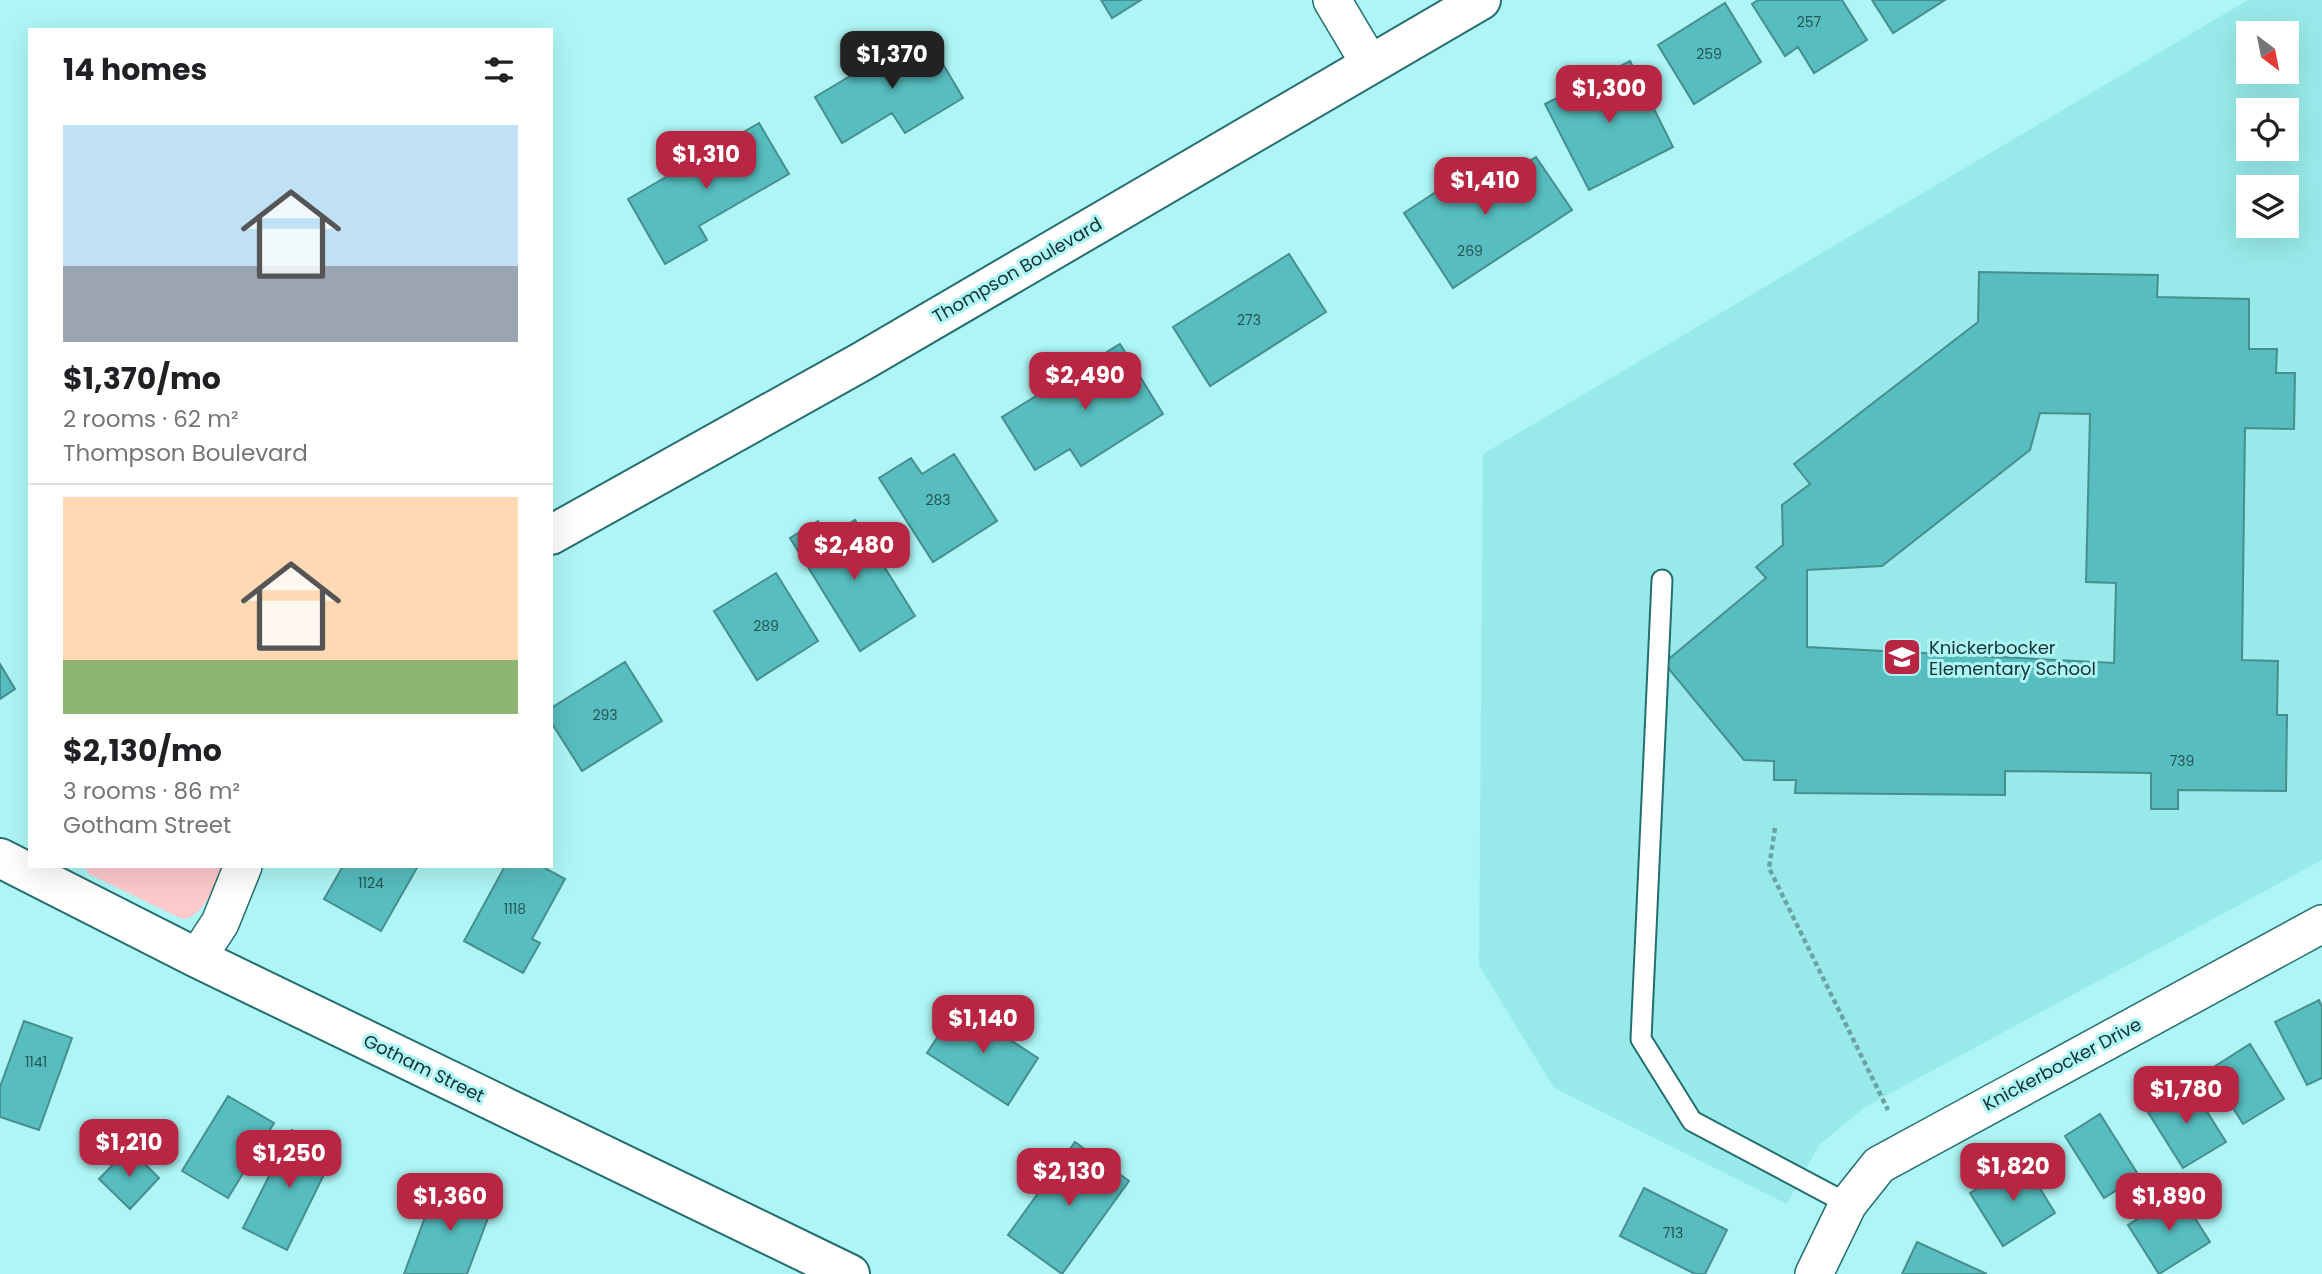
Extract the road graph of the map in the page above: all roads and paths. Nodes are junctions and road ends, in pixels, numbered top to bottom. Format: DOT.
graph roads {
  1 [pos="1332,0"];
  2 [pos="1481,0"];
  3 [pos="1370,64"];
  4 [pos="553,534"];
  5 [pos="1662,580"];
  6 [pos="1775,828"];
  7 [pos="8,855"];
  8 [pos="28,866"];
  9 [pos="32,868"];
  10 [pos="242,868"];
  11 [pos="2322,924"];
  12 [pos="197,958"];
  13 [pos="1888,1111"];
  14 [pos="1848,1204"];
  15 [pos="850,1274"];
  16 [pos="1814,1274"];
  1 -- 3 [label="street"];
  2 -- 3 [label="street, Thompson Boulevard"];
  3 -- 4 [label="street, Thompson Boulevard"];
  5 -- 14 [label="lane"];
  6 -- 13 [label="path"];
  7 -- 8 [label="street, Gotham Street"];
  9 -- 12 [label="street, Gotham Street"];
  10 -- 12 [label="street"];
  11 -- 14 [label="street, Knickerbocker Drive"];
  12 -- 15 [label="street, Gotham Street"];
  14 -- 16 [label="street, Knickerbocker Drive"];
}
